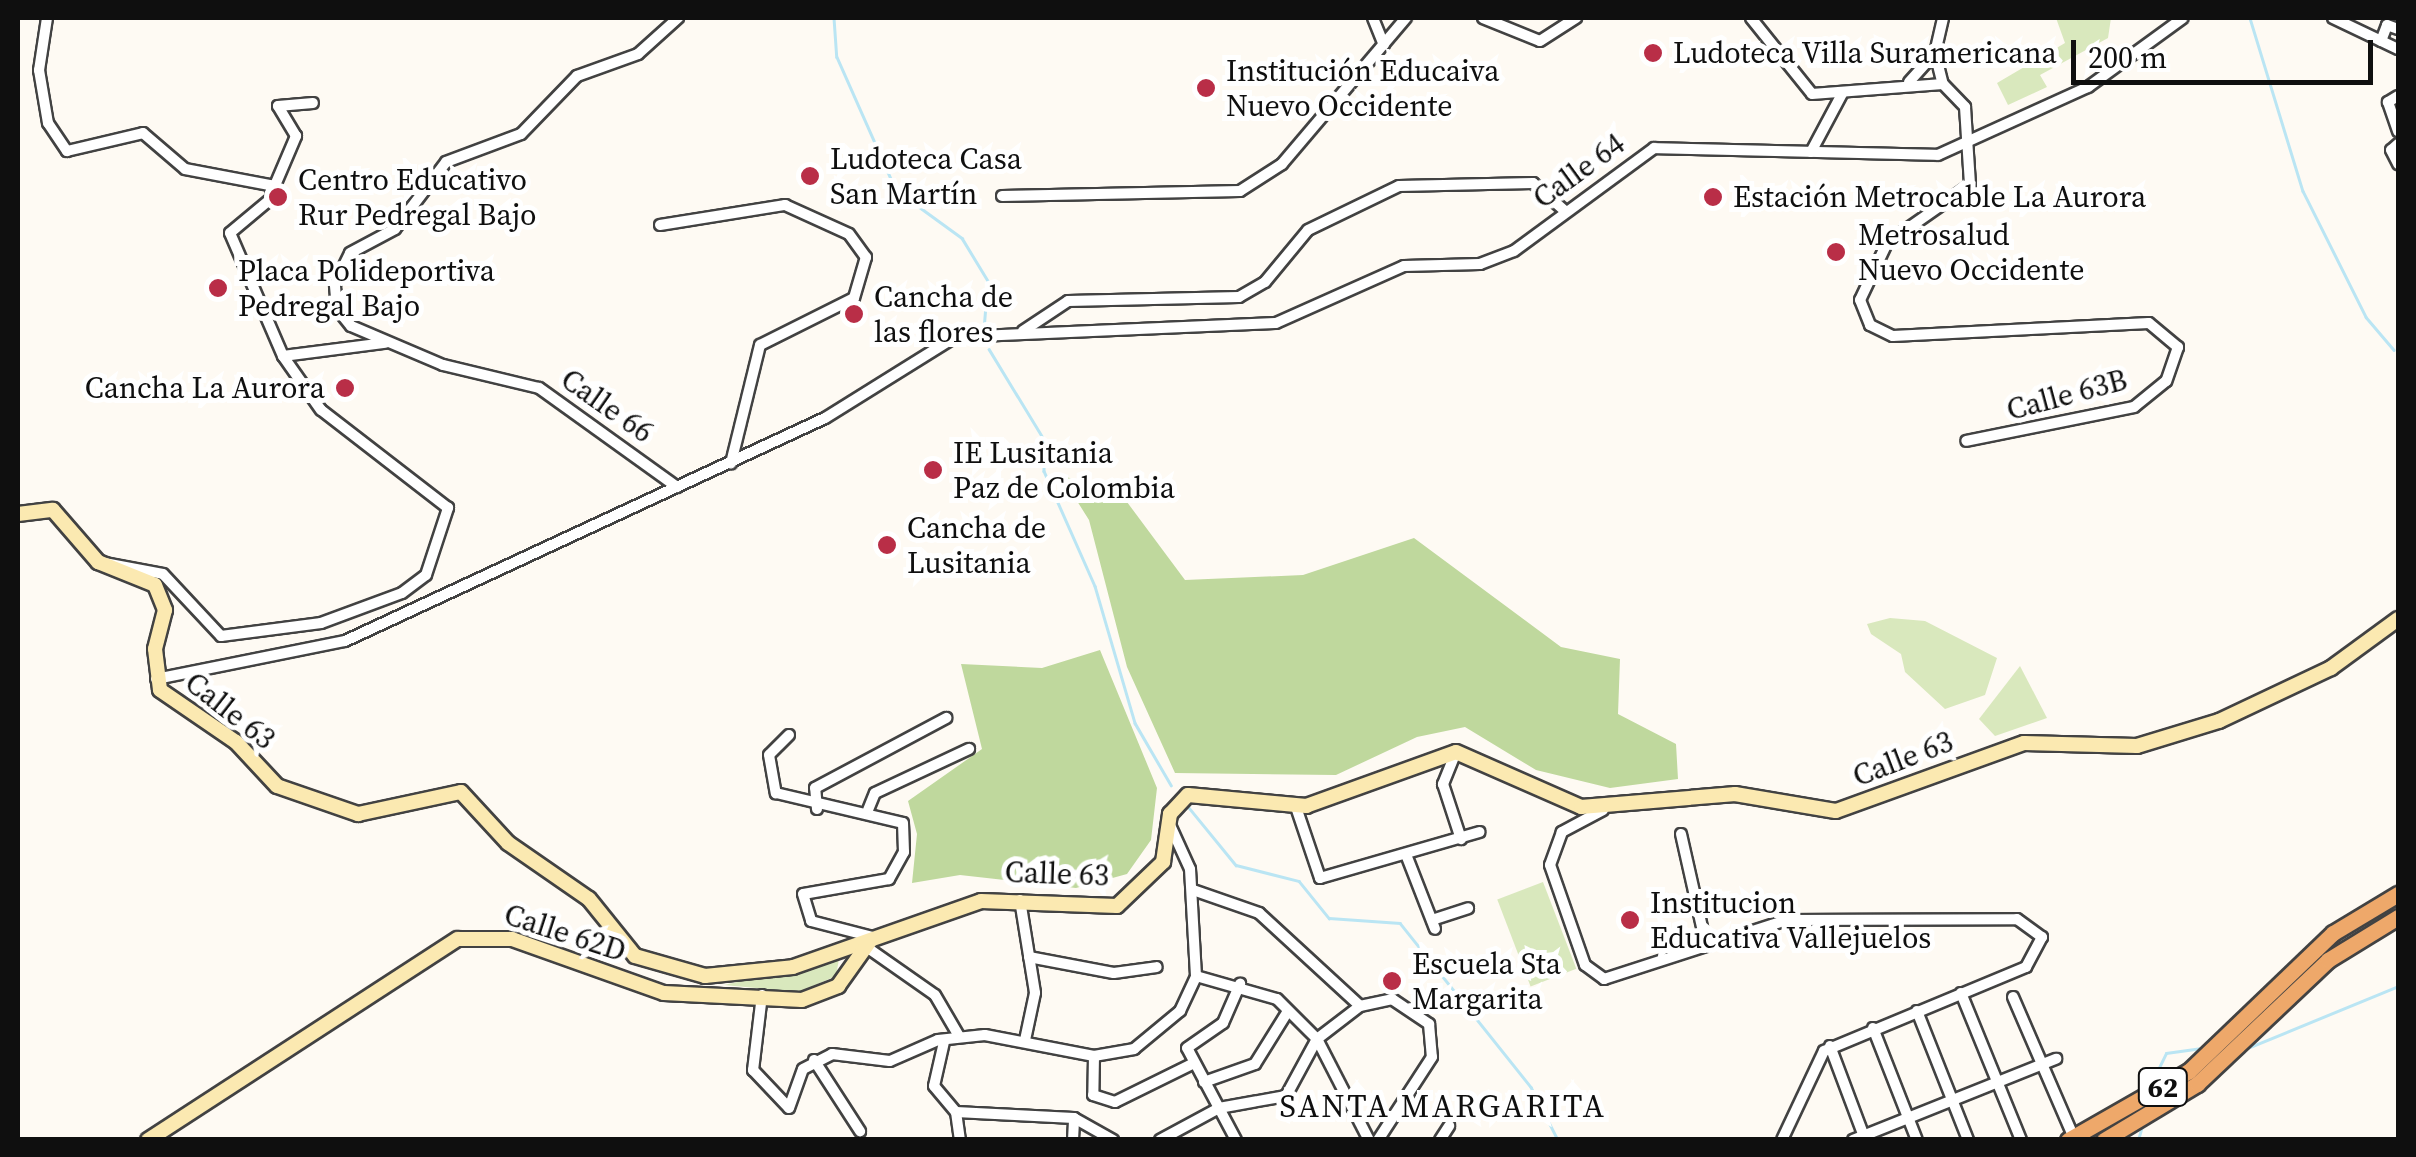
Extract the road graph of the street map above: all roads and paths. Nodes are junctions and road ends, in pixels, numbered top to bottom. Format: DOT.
graph roads {
  1 [pos="47,18"];
  2 [pos="678,18"];
  3 [pos="1373,18"];
  4 [pos="1406,18"];
  5 [pos="1482,18"];
  6 [pos="1576,18"];
  7 [pos="1751,18"];
  8 [pos="1943,18"];
  9 [pos="2183,18"];
  10 [pos="2341,19"];
  11 [pos="2398,29"];
  12 [pos="2381,41"];
  13 [pos="1384,45"];
  14 [pos="2398,49"];
  15 [pos="1934,53"];
  16 [pos="1908,83"];
  17 [pos="1943,84"];
  18 [pos="1843,92"];
  19 [pos="2398,96"];
  20 [pos="313,102"];
  21 [pos="2398,131"];
  22 [pos="1965,142"];
  23 [pos="2398,144"];
  24 [pos="1811,152"];
  25 [pos="2398,164"];
  26 [pos="274,190"];
  27 [pos="1002,196"];
  28 [pos="1566,211"];
  29 [pos="660,225"];
  30 [pos="1022,332"];
  31 [pos="386,343"];
  32 [pos="283,356"];
  33 [pos="1966,442"];
  34 [pos="731,463"];
  35 [pos="677,487"];
  36 [pos="18,514"];
  37 [pos="98,562"];
  38 [pos="2398,619"];
  39 [pos="154,679"];
  40 [pos="946,718"];
  41 [pos="788,734"];
  42 [pos="969,749"];
  43 [pos="1456,752"];
  44 [pos="1296,807"];
  45 [pos="817,808"];
  46 [pos="868,810"];
  47 [pos="1603,810"];
  48 [pos="1168,822"];
  49 [pos="1479,832"];
  50 [pos="1681,834"];
  51 [pos="1461,838"];
  52 [pos="1407,858"];
  53 [pos="1193,890"];
  54 [pos="2398,894"];
  55 [pos="1020,898"];
  56 [pos="1468,908"];
  57 [pos="2398,917"];
  58 [pos="869,942"];
  59 [pos="1706,945"];
  60 [pos="1029,957"];
  61 [pos="1156,967"];
  62 [pos="1196,976"];
  63 [pos="1240,984"];
  64 [pos="1961,993"];
  65 [pos="762,994"];
  66 [pos="2013,997"];
  67 [pos="1360,1006"];
  68 [pos="1288,1011"];
  69 [pos="1917,1011"];
  70 [pos="2252,1023"];
  71 [pos="1873,1028"];
  72 [pos="959,1036"];
  73 [pos="1024,1040"];
  74 [pos="1317,1040"];
  75 [pos="944,1042"];
  76 [pos="1830,1046"];
  77 [pos="1094,1056"];
  78 [pos="814,1060"];
  79 [pos="2056,1060"];
  80 [pos="1192,1064"];
  81 [pos="2041,1066"];
  82 [pos="1204,1082"];
  83 [pos="1997,1084"];
  84 [pos="1953,1102"];
  85 [pos="1219,1108"];
  86 [pos="956,1112"];
  87 [pos="1074,1118"];
  88 [pos="1908,1119"];
  89 [pos="1449,1126"];
  90 [pos="860,1131"];
  91 [pos="2069,1135"];
  92 [pos="1861,1138"];
  93 [pos="148,1140"];
  94 [pos="960,1140"];
  95 [pos="1073,1140"];
  96 [pos="1113,1140"];
  97 [pos="1160,1140"];
  98 [pos="1236,1140"];
  99 [pos="1369,1140"];
  100 [pos="1378,1140"];
  101 [pos="1440,1140"];
  102 [pos="1782,1140"];
  103 [pos="1917,1140"];
  104 [pos="1968,1140"];
  105 [pos="2021,1140"];
  106 [pos="2104,1140"];
  1 -- 26 [label="street"];
  2 -- 31 [label="street, Calle 66"];
  3 -- 13 [label="street"];
  4 -- 13 [label="street"];
  5 -- 6 [label="street"];
  7 -- 18 [label="street"];
  8 -- 15 [label="street"];
  9 -- 22 [label="street, Calle 64"];
  10 -- 12 [label="street"];
  11 -- 12 [label="street"];
  12 -- 14 [label="street"];
  13 -- 27 [label="street"];
  15 -- 16 [label="street"];
  15 -- 17 [label="street"];
  16 -- 17 [label="street"];
  16 -- 18 [label="street"];
  17 -- 22 [label="street"];
  18 -- 24 [label="street"];
  19 -- 21 [label="street"];
  20 -- 26 [label="street"];
  22 -- 24 [label="street, Calle 64"];
  22 -- 33 [label="street, Calle 63B"];
  23 -- 25 [label="street"];
  24 -- 28 [label="street, Calle 64"];
  26 -- 32 [label="street"];
  28 -- 30 [label="street, Calle 64"];
  28 -- 30 [label="street"];
  29 -- 34 [label="street"];
  30 -- 34 [label="street, Calle 64"];
  31 -- 32 [label="street"];
  31 -- 35 [label="street, Calle 66"];
  32 -- 37 [label="street"];
  34 -- 35 [label="street"];
  35 -- 39 [label="street"];
  36 -- 37 [label="main road, Calle 63"];
  37 -- 39 [label="main road, Calle 63"];
  38 -- 47 [label="main road, Calle 63"];
  39 -- 58 [label="main road, Calle 63"];
  40 -- 45 [label="street"];
  41 -- 45 [label="street"];
  42 -- 46 [label="street"];
  43 -- 44 [label="main road"];
  43 -- 47 [label="main road, Calle 63"];
  43 -- 51 [label="street"];
  44 -- 48 [label="main road"];
  44 -- 52 [label="street"];
  45 -- 46 [label="street"];
  46 -- 58 [label="street"];
  47 -- 59 [label="street"];
  48 -- 53 [label="street"];
  48 -- 55 [label="main road, Calle 63"];
  49 -- 51 [label="street"];
  50 -- 59 [label="street"];
  51 -- 52 [label="street"];
  52 -- 56 [label="street"];
  53 -- 62 [label="street"];
  53 -- 67 [label="street"];
  54 -- 70 [label="highway, 62"];
  55 -- 58 [label="main road, Calle 63"];
  55 -- 60 [label="street"];
  57 -- 70 [label="highway, 62"];
  58 -- 65 [label="main road, Calle 62D"];
  58 -- 72 [label="street"];
  59 -- 64 [label="street"];
  60 -- 61 [label="street"];
  60 -- 73 [label="street"];
  62 -- 63 [label="street"];
  62 -- 77 [label="street"];
  63 -- 68 [label="street"];
  63 -- 80 [label="street"];
  64 -- 69 [label="street"];
  64 -- 83 [label="street"];
  65 -- 78 [label="street"];
  65 -- 93 [label="main road, Calle 62D"];
  66 -- 81 [label="street"];
  67 -- 74 [label="street"];
  67 -- 100 [label="street"];
  68 -- 74 [label="street"];
  68 -- 82 [label="street"];
  69 -- 71 [label="street"];
  69 -- 84 [label="street"];
  70 -- 91 [label="highway, 62"];
  70 -- 106 [label="highway, 62"];
  71 -- 76 [label="street"];
  71 -- 88 [label="street"];
  72 -- 73 [label="street"];
  72 -- 75 [label="street"];
  73 -- 77 [label="street"];
  74 -- 85 [label="street"];
  74 -- 99 [label="street"];
  75 -- 78 [label="street"];
  75 -- 86 [label="street"];
  76 -- 92 [label="street"];
  76 -- 102 [label="street"];
  77 -- 80 [label="street"];
  78 -- 90 [label="street"];
  79 -- 81 [label="street"];
  80 -- 82 [label="street"];
  81 -- 83 [label="street"];
  81 -- 91 [label="street"];
  82 -- 85 [label="street"];
  83 -- 84 [label="street"];
  83 -- 105 [label="street"];
  84 -- 88 [label="street"];
  84 -- 104 [label="street"];
  85 -- 97 [label="street"];
  85 -- 98 [label="street"];
  86 -- 87 [label="street"];
  86 -- 94 [label="street"];
  87 -- 95 [label="street"];
  87 -- 96 [label="street"];
  88 -- 92 [label="street"];
  88 -- 103 [label="street"];
  89 -- 101 [label="street"];
}
